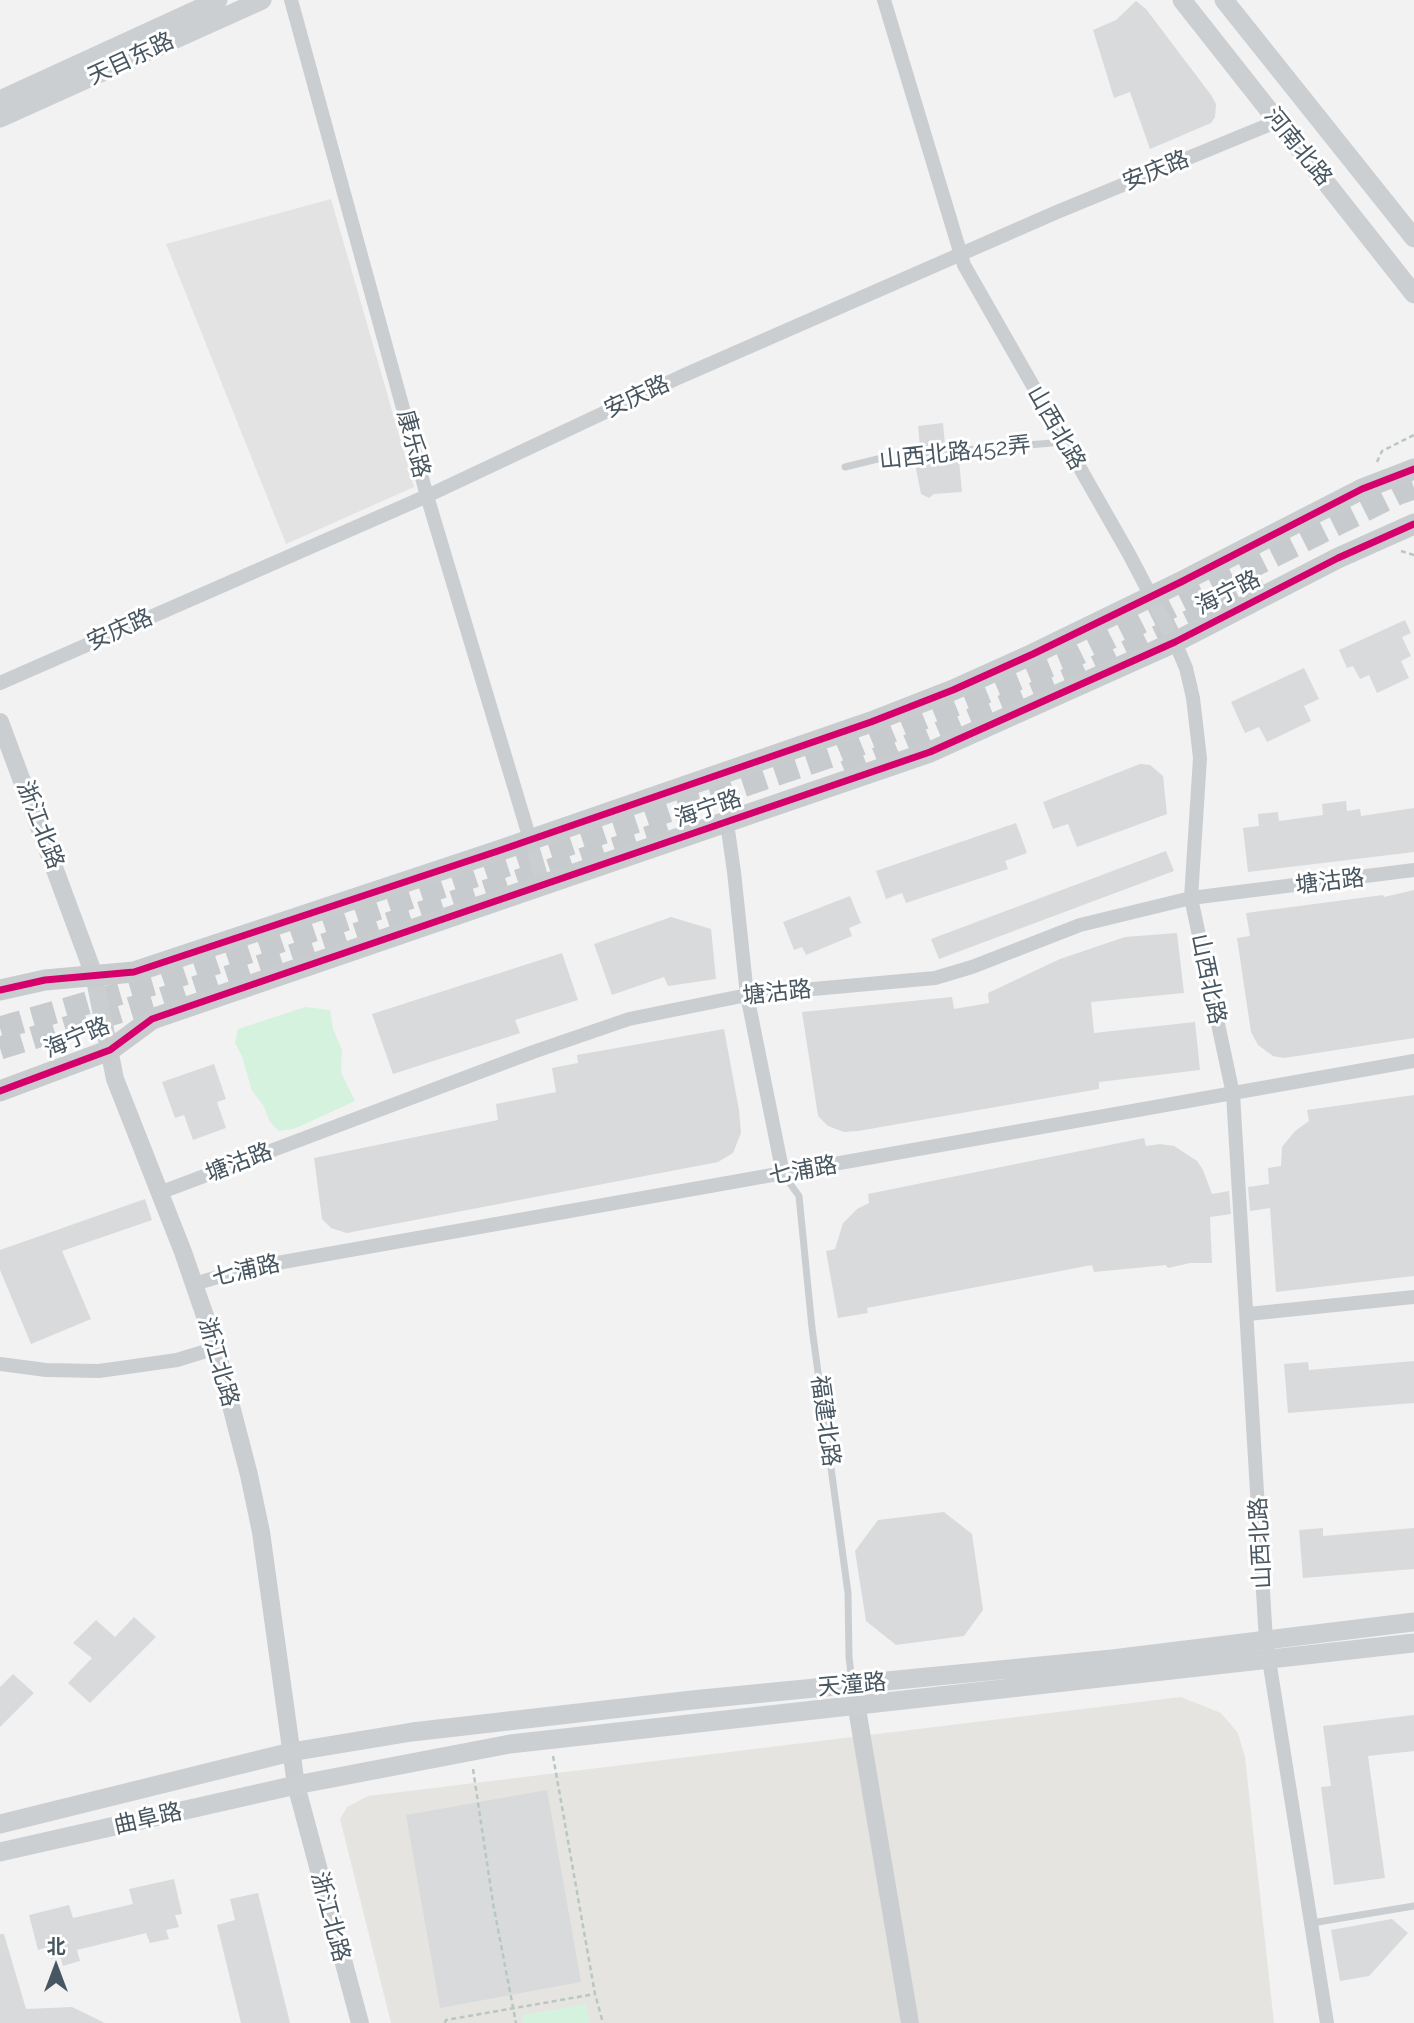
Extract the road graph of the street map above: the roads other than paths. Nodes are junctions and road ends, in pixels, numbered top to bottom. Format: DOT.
graph roads {
  1 [pos="218,0"];
  2 [pos="262,0"];
  3 [pos="291,0"];
  4 [pos="884,0"];
  5 [pos="1182,0"];
  6 [pos="1224,0"];
  7 [pos="0,100"];
  8 [pos="0,118"];
  9 [pos="1278,121"];
  10 [pos="1414,238"];
  11 [pos="960,256"];
  12 [pos="1414,294"];
  13 [pos="1065,442"];
  14 [pos="845,467"];
  15 [pos="1414,469"];
  16 [pos="427,496"];
  17 [pos="1414,524"];
  18 [pos="1151,597"];
  19 [pos="1175,642"];
  20 [pos="0,683"];
  21 [pos="0,722"];
  22 [pos="727,823"];
  23 [pos="530,839"];
  24 [pos="1414,870"];
  25 [pos="544,886"];
  26 [pos="1191,898"];
  27 [pos="94,975"];
  28 [pos="0,990"];
  29 [pos="747,995"];
  30 [pos="110,1050"];
  31 [pos="1414,1061"];
  32 [pos="0,1091"];
  33 [pos="1233,1094"];
  34 [pos="783,1174"];
  35 [pos="159,1192"];
  36 [pos="194,1284"];
  37 [pos="1414,1297"];
  38 [pos="1248,1314"];
  39 [pos="216,1348"];
  40 [pos="0,1364"];
  41 [pos="1414,1622"];
  42 [pos="1414,1643"];
  43 [pos="1268,1650"];
  44 [pos="854,1695"];
  45 [pos="291,1752"];
  46 [pos="296,1785"];
  47 [pos="0,1824"];
  48 [pos="0,1852"];
  49 [pos="1414,1906"];
  50 [pos="1312,1923"];
  51 [pos="360,2023"];
  52 [pos="910,2023"];
  53 [pos="1327,2023"];
  1 -- 7 [label="main road, 天目东路"];
  2 -- 8 [label="main road, 天目东路"];
  3 -- 16 [label="street, 康乐路"];
  4 -- 11 [label="street, 山西北路"];
  5 -- 9 [label="main road, 河南北路"];
  6 -- 10 [label="main road, 河南北路"];
  9 -- 11 [label="street, 安庆路"];
  9 -- 12 [label="main road, 河南北路"];
  11 -- 13 [label="street, 山西北路"];
  11 -- 16 [label="street, 安庆路"];
  13 -- 14 [label="lane, 山西北路452弄"];
  13 -- 18 [label="street, 山西北路"];
  15 -- 18 [label="main road, 海宁路"];
  16 -- 20 [label="street, 安庆路"];
  16 -- 23 [label="street, 康乐路"];
  17 -- 19 [label="main road, 海宁路"];
  18 -- 19 [label="street, 山西北路"];
  18 -- 23 [label="main road, 海宁路"];
  19 -- 22 [label="main road, 海宁路"];
  19 -- 26 [label="street, 山西北路"];
  21 -- 27 [label="street, 浙江北路"];
  22 -- 25 [label="main road, 海宁路"];
  22 -- 29 [label="street, 福建北路"];
  23 -- 25 [label="street, 康乐路"];
  23 -- 27 [label="main road, 海宁路"];
  24 -- 26 [label="street, 塘沽路"];
  25 -- 30 [label="main road, 海宁路"];
  26 -- 29 [label="street, 塘沽路"];
  26 -- 33 [label="street, 山西北路"];
  27 -- 28 [label="main road, 海宁路"];
  27 -- 30 [label="street, 浙江北路"];
  29 -- 34 [label="street, 福建北路"];
  29 -- 35 [label="street, 塘沽路"];
  30 -- 32 [label="main road, 海宁路"];
  30 -- 35 [label="street, 浙江北路"];
  31 -- 33 [label="street, 七浦路"];
  33 -- 34 [label="street, 七浦路"];
  33 -- 38 [label="street, 山西北路"];
  34 -- 36 [label="street, 七浦路"];
  34 -- 44 [label="lane, 福建北路"];
  35 -- 36 [label="street, 浙江北路"];
  36 -- 39 [label="street, 浙江北路"];
  37 -- 38 [label="street"];
  38 -- 43 [label="street, 山西北路"];
  39 -- 40 [label="street"];
  39 -- 45 [label="street, 浙江北路"];
  41 -- 43 [label="main road, 天潼路"];
  42 -- 43 [label="main road, 天潼路"];
  43 -- 44 [label="main road, 天潼路"];
  43 -- 50 [label="street, 山西北路"];
  44 -- 45 [label="main road, 天潼路"];
  44 -- 46 [label="main road, 天潼路"];
  44 -- 52 [label="street, 福建北路"];
  45 -- 46 [label="street, 浙江北路"];
  45 -- 47 [label="main road, 曲阜路"];
  46 -- 48 [label="main road, 曲阜路"];
  46 -- 51 [label="street, 浙江北路"];
  49 -- 50 [label="lane"];
  50 -- 53 [label="street, 山西北路"];
}
